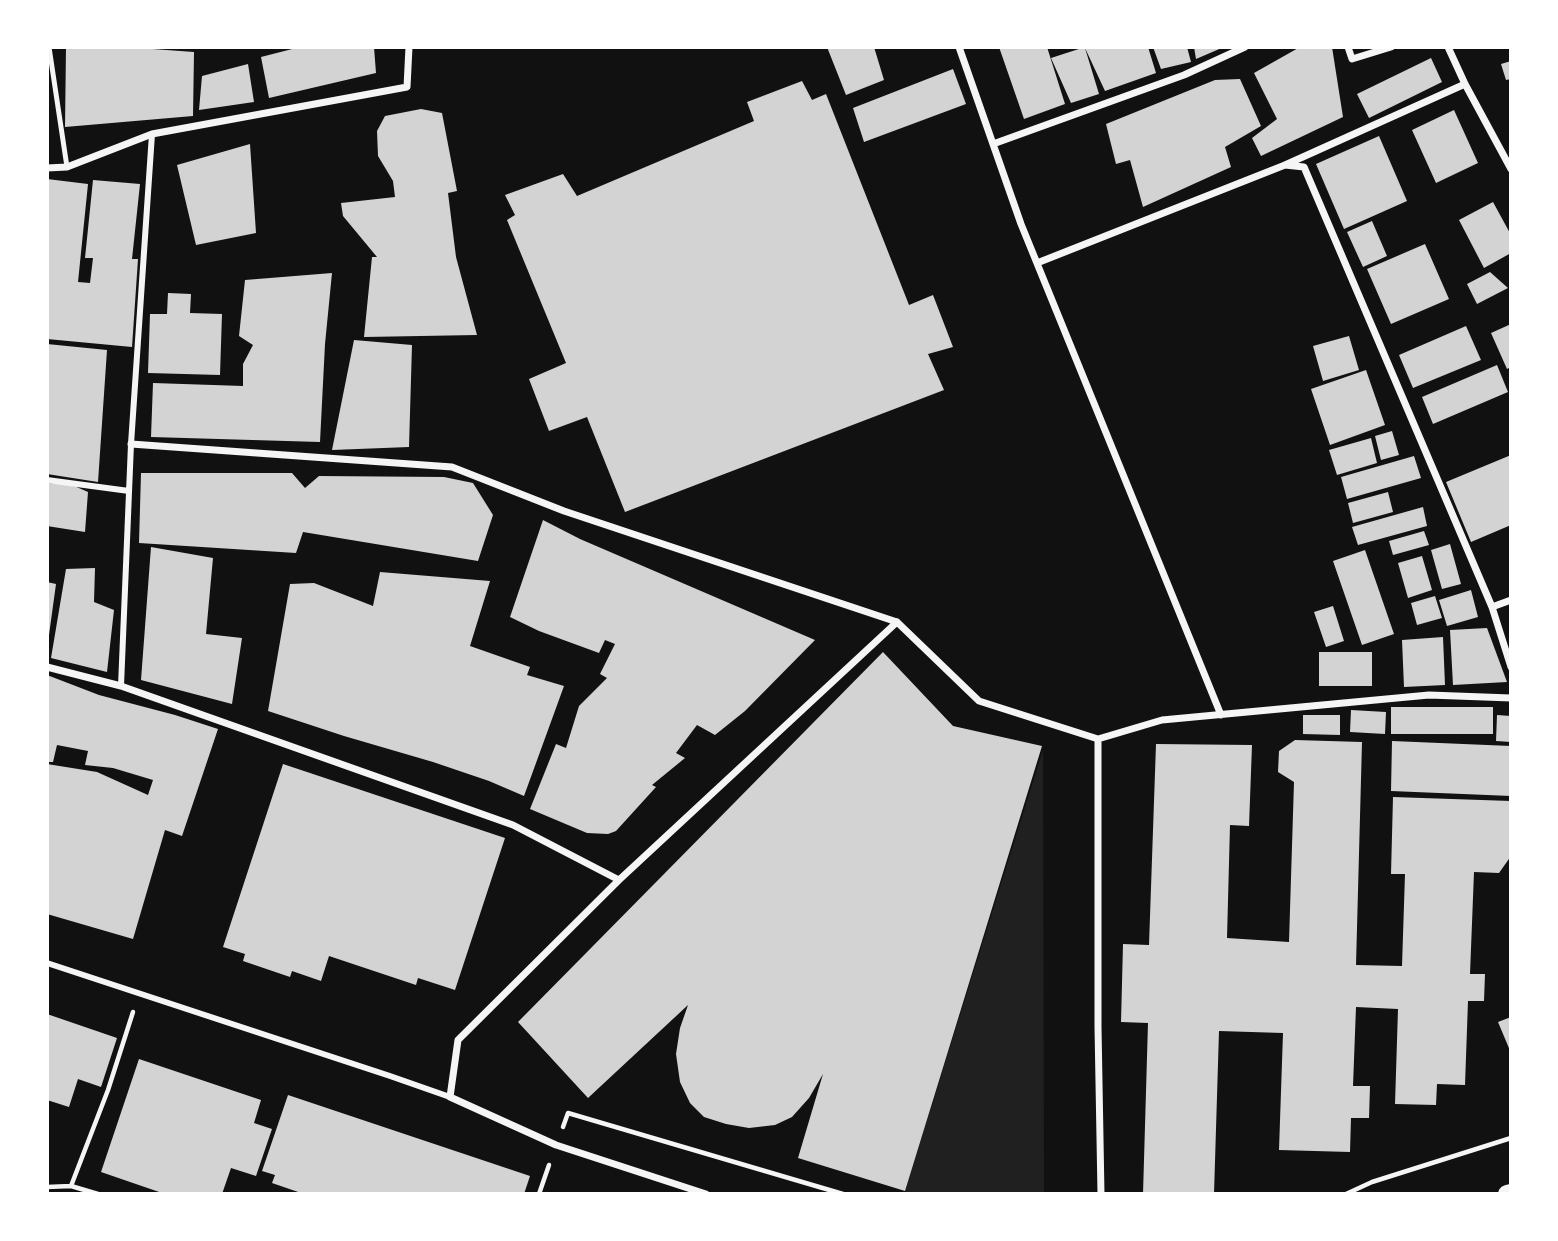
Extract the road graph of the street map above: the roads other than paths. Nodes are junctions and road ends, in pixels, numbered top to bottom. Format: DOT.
graph roads {
  1 [pos="49,47"];
  2 [pos="409,47"];
  3 [pos="959,47"];
  4 [pos="1245,47"];
  5 [pos="1348,47"];
  6 [pos="1391,47"];
  7 [pos="1448,47"];
  8 [pos="1465,84"];
  9 [pos="152,134"];
  10 [pos="993,145"];
  11 [pos="1285,165"];
  12 [pos="67,167"];
  13 [pos="47,168"];
  14 [pos="1511,169"];
  15 [pos="1037,263"];
  16 [pos="131,444"];
  17 [pos="47,480"];
  18 [pos="129,491"];
  19 [pos="1511,600"];
  20 [pos="1492,607"];
  21 [pos="897,622"];
  22 [pos="47,667"];
  23 [pos="1511,667"];
  24 [pos="121,686"];
  25 [pos="1511,698"];
  26 [pos="1221,715"];
  27 [pos="1098,739"];
  28 [pos="618,880"];
  29 [pos="47,963"];
  30 [pos="450,1097"];
  31 [pos="706,1194"];
  32 [pos="1101,1194"];
  1 -- 12 [label="lane"];
  2 -- 9 [label="street"];
  3 -- 10 [label="street"];
  4 -- 10 [label="street"];
  5 -- 6 [label="street"];
  7 -- 8 [label="street"];
  8 -- 11 [label="street"];
  8 -- 14 [label="street"];
  9 -- 12 [label="street"];
  9 -- 16 [label="street"];
  10 -- 15 [label="street"];
  11 -- 15 [label="street"];
  11 -- 20 [label="street"];
  12 -- 13 [label="street"];
  15 -- 26 [label="street"];
  16 -- 18 [label="street"];
  16 -- 21 [label="street"];
  17 -- 18 [label="street"];
  18 -- 24 [label="street"];
  19 -- 20 [label="street"];
  20 -- 23 [label="street"];
  21 -- 27 [label="street"];
  21 -- 28 [label="street"];
  22 -- 24 [label="street"];
  24 -- 28 [label="street"];
  25 -- 26 [label="street"];
  26 -- 27 [label="street"];
  27 -- 32 [label="street"];
  28 -- 30 [label="street"];
  29 -- 30 [label="street"];
  30 -- 31 [label="street"];
}
